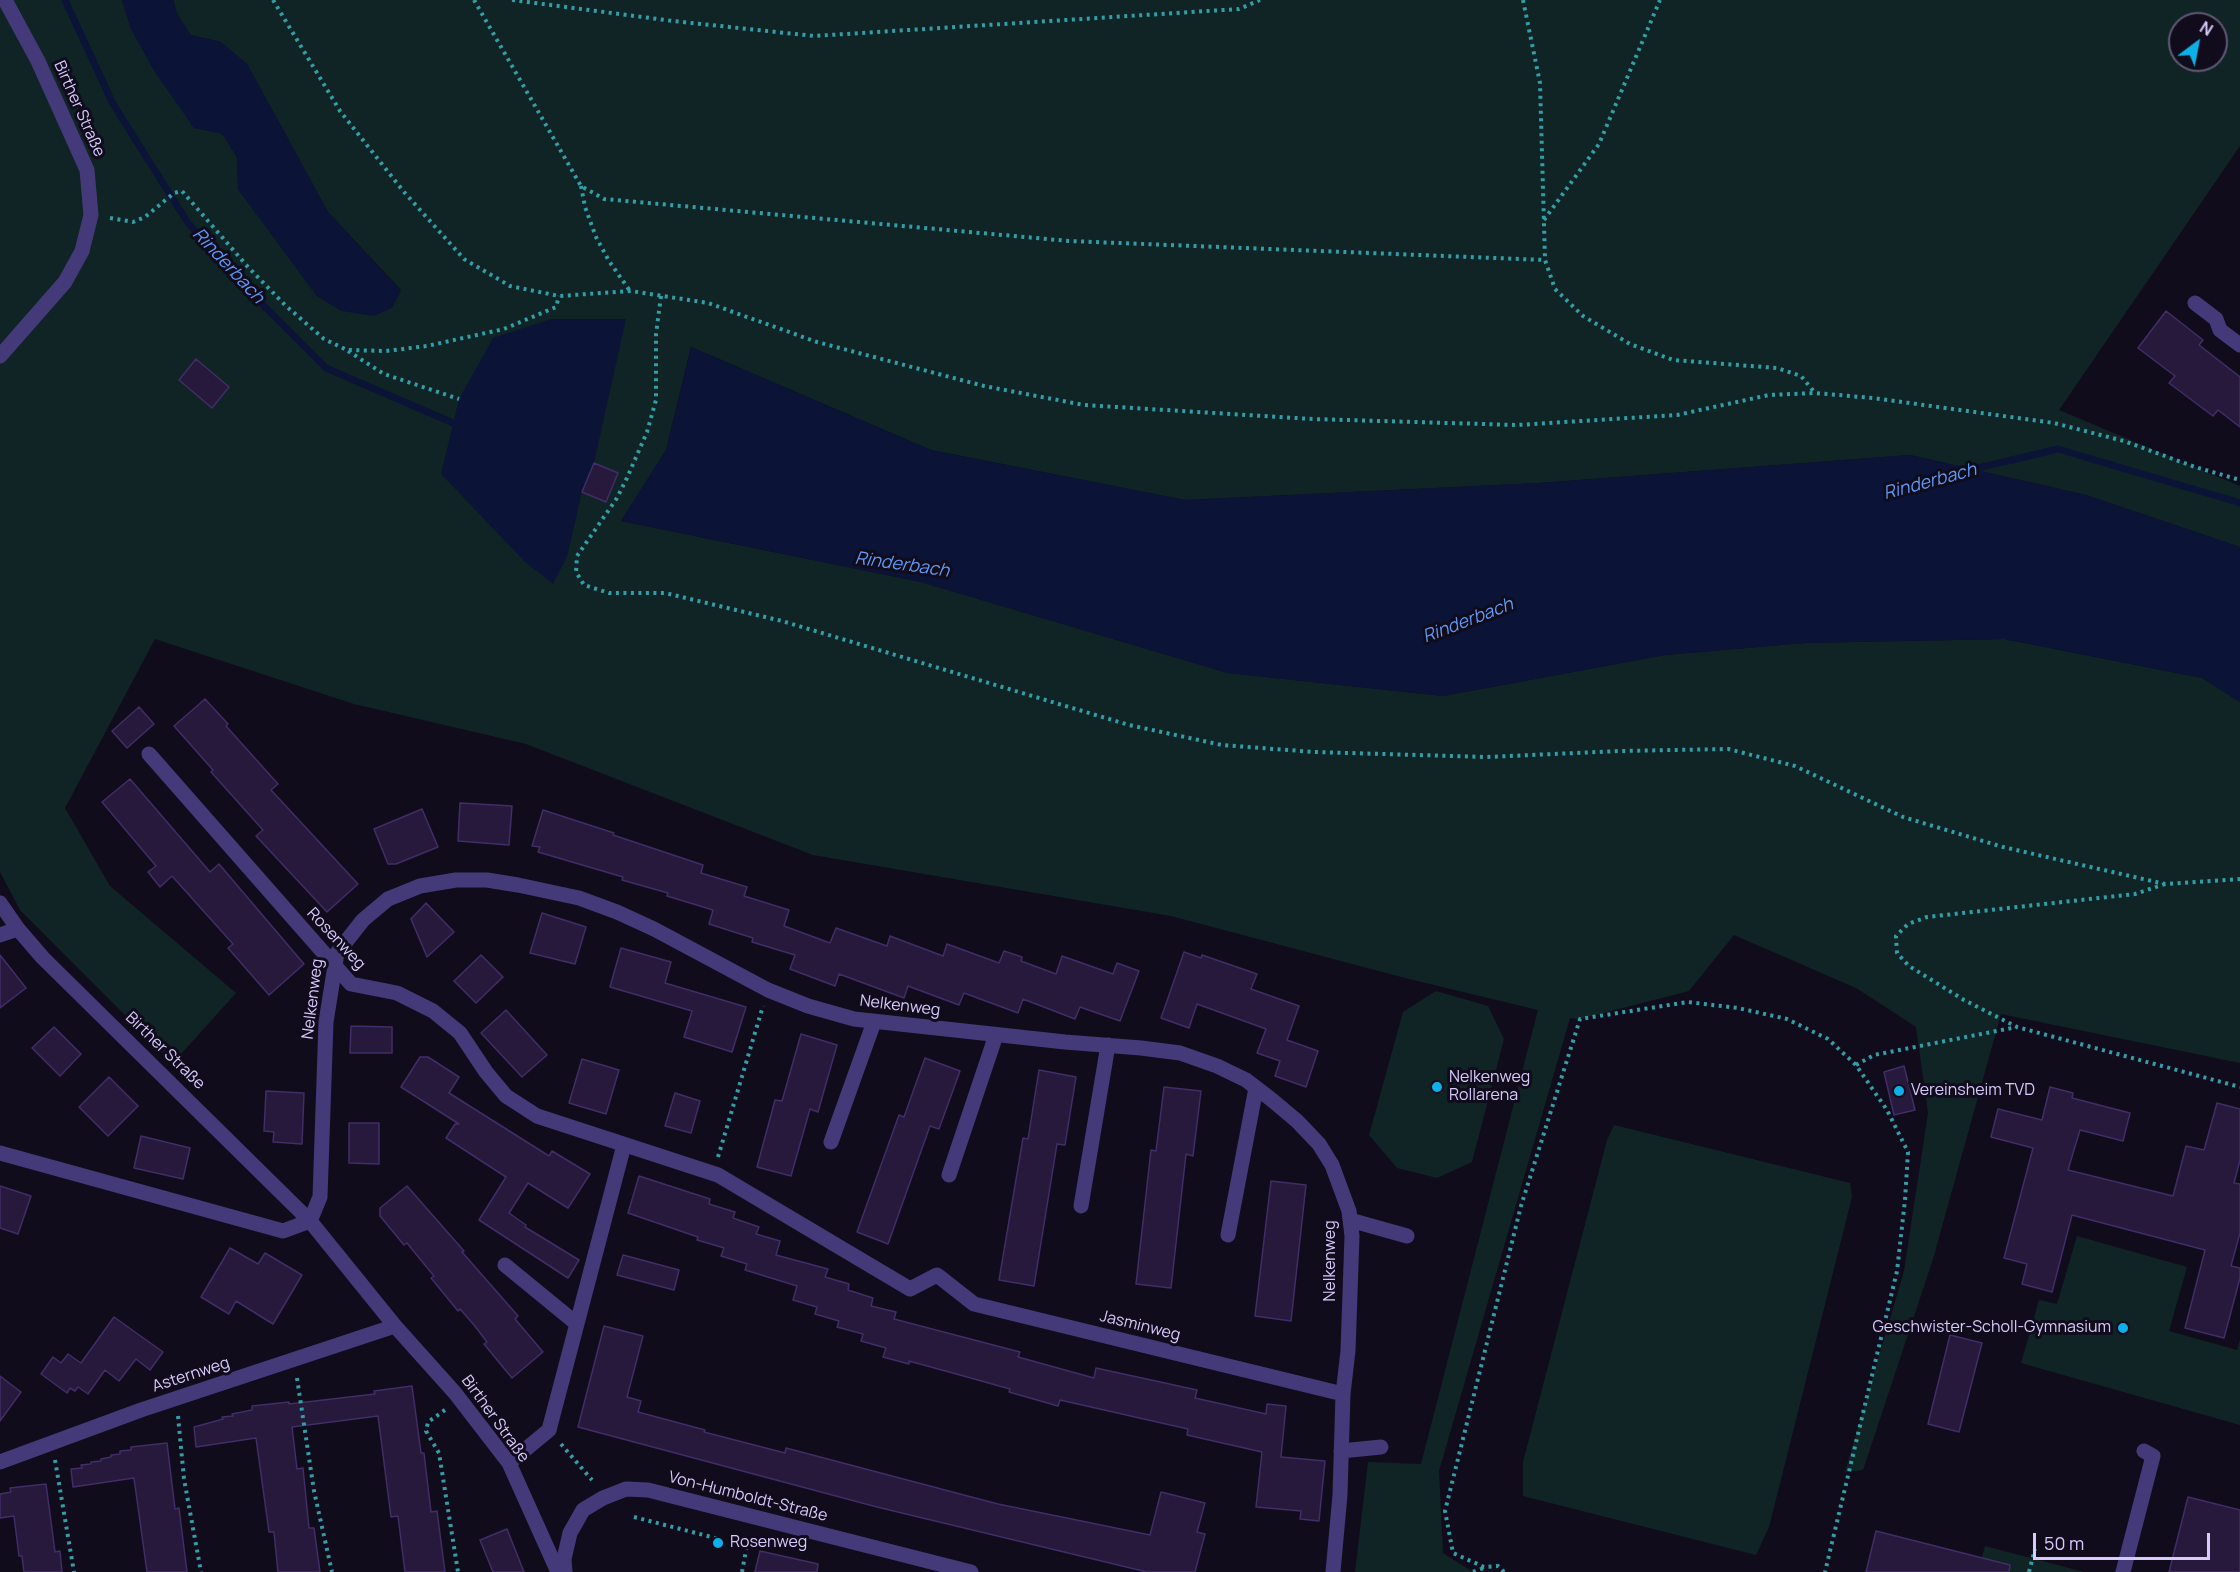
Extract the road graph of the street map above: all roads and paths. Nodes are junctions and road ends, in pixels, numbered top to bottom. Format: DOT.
graph roads {
  1 [pos="5,0"];
  2 [pos="273,0"];
  3 [pos="474,0"];
  4 [pos="512,0"];
  5 [pos="1260,0"];
  6 [pos="1523,0"];
  7 [pos="1660,0"];
  8 [pos="581,186"];
  9 [pos="91,215"];
  10 [pos="1544,221"];
  11 [pos="1545,260"];
  12 [pos="630,291"];
  13 [pos="559,296"];
  14 [pos="661,296"];
  15 [pos="2195,303"];
  16 [pos="2240,345"];
  17 [pos="347,350"];
  18 [pos="0,356"];
  19 [pos="1815,393"];
  20 [pos="459,399"];
  21 [pos="2240,480"];
  22 [pos="149,754"];
  23 [pos="2240,879"];
  24 [pos="2165,884"];
  25 [pos="0,903"];
  26 [pos="18,929"];
  27 [pos="0,935"];
  28 [pos="333,965"];
  29 [pos="764,1002"];
  30 [pos="874,1022"];
  31 [pos="2017,1028"];
  32 [pos="996,1035"];
  33 [pos="1108,1045"];
  34 [pos="1856,1065"];
  35 [pos="2240,1087"];
  36 [pos="1256,1088"];
  37 [pos="831,1142"];
  38 [pos="624,1145"];
  39 [pos="0,1153"];
  40 [pos="716,1174"];
  41 [pos="949,1175"];
  42 [pos="1081,1206"];
  43 [pos="1350,1220"];
  44 [pos="310,1221"];
  45 [pos="1228,1235"];
  46 [pos="1407,1236"];
  47 [pos="505,1265"];
  48 [pos="937,1275"];
  49 [pos="577,1324"];
  50 [pos="395,1326"];
  51 [pos="296,1373"];
  52 [pos="1343,1394"];
  53 [pos="450,1407"];
  54 [pos="177,1412"];
  55 [pos="561,1444"];
  56 [pos="1381,1448"];
  57 [pos="1341,1451"];
  58 [pos="2144,1451"];
  59 [pos="54,1458"];
  60 [pos="0,1462"];
  61 [pos="509,1463"];
  62 [pos="592,1480"];
  63 [pos="634,1517"];
  64 [pos="719,1539"];
  65 [pos="747,1545"];
  66 [pos="2035,1549"];
  67 [pos="1484,1567"];
  68 [pos="2117,1571"];
  69 [pos="74,1572"];
  70 [pos="201,1572"];
  71 [pos="332,1572"];
  72 [pos="458,1572"];
  73 [pos="558,1572"];
  74 [pos="565,1572"];
  75 [pos="742,1572"];
  76 [pos="971,1572"];
  77 [pos="1333,1572"];
  78 [pos="1473,1572"];
  79 [pos="1504,1572"];
  80 [pos="1825,1572"];
  81 [pos="2029,1572"];
  1 -- 9 [label="street, Birther Straße"];
  2 -- 13 [label="path"];
  3 -- 8 [label="path"];
  4 -- 5 [label="path"];
  6 -- 10 [label="path"];
  7 -- 10 [label="path"];
  8 -- 11 [label="path"];
  8 -- 12 [label="path"];
  9 -- 17 [label="path"];
  9 -- 18 [label="street, Birther Straße"];
  10 -- 11 [label="path"];
  11 -- 19 [label="path"];
  12 -- 13 [label="path"];
  12 -- 14 [label="path"];
  13 -- 17 [label="path"];
  14 -- 19 [label="path"];
  14 -- 24 [label="path"];
  15 -- 16 [label="street"];
  17 -- 20 [label="path"];
  19 -- 21 [label="path"];
  22 -- 28 [label="street, Rosenweg"];
  23 -- 24 [label="path"];
  24 -- 31 [label="path"];
  25 -- 26 [label="street, Birther Straße"];
  26 -- 27 [label="street"];
  26 -- 44 [label="street, Birther Straße"];
  28 -- 30 [label="street, Nelkenweg"];
  28 -- 38 [label="street, Rosenweg"];
  28 -- 44 [label="street, Nelkenweg"];
  29 -- 40 [label="path"];
  30 -- 32 [label="street, Nelkenweg"];
  30 -- 37 [label="street"];
  31 -- 34 [label="path"];
  31 -- 35 [label="path"];
  32 -- 33 [label="street, Nelkenweg"];
  32 -- 41 [label="street"];
  33 -- 36 [label="street, Nelkenweg"];
  33 -- 42 [label="street"];
  34 -- 67 [label="path"];
  34 -- 80 [label="path"];
  36 -- 43 [label="street, Nelkenweg"];
  36 -- 45 [label="street"];
  38 -- 40 [label="street, Rosenweg"];
  38 -- 49 [label="street"];
  39 -- 44 [label="street"];
  40 -- 48 [label="street, Rosenweg"];
  43 -- 46 [label="street"];
  43 -- 52 [label="street, Nelkenweg"];
  44 -- 50 [label="street, Birther Straße"];
  47 -- 49 [label="street"];
  48 -- 52 [label="street, Jasminweg"];
  49 -- 61 [label="street"];
  50 -- 60 [label="street, Asternweg"];
  50 -- 61 [label="street, Birther Straße"];
  51 -- 71 [label="path"];
  52 -- 57 [label="street, Nelkenweg"];
  53 -- 72 [label="path"];
  54 -- 70 [label="path"];
  55 -- 62 [label="path"];
  56 -- 57 [label="street"];
  57 -- 77 [label="street, Nelkenweg"];
  58 -- 68 [label="street"];
  59 -- 69 [label="path"];
  61 -- 73 [label="street, Birther Straße"];
  63 -- 64 [label="path"];
  65 -- 75 [label="path"];
  66 -- 81 [label="path"];
  67 -- 78 [label="path"];
  67 -- 79 [label="path"];
  74 -- 76 [label="street, Von-Humboldt-Straße"];
}
